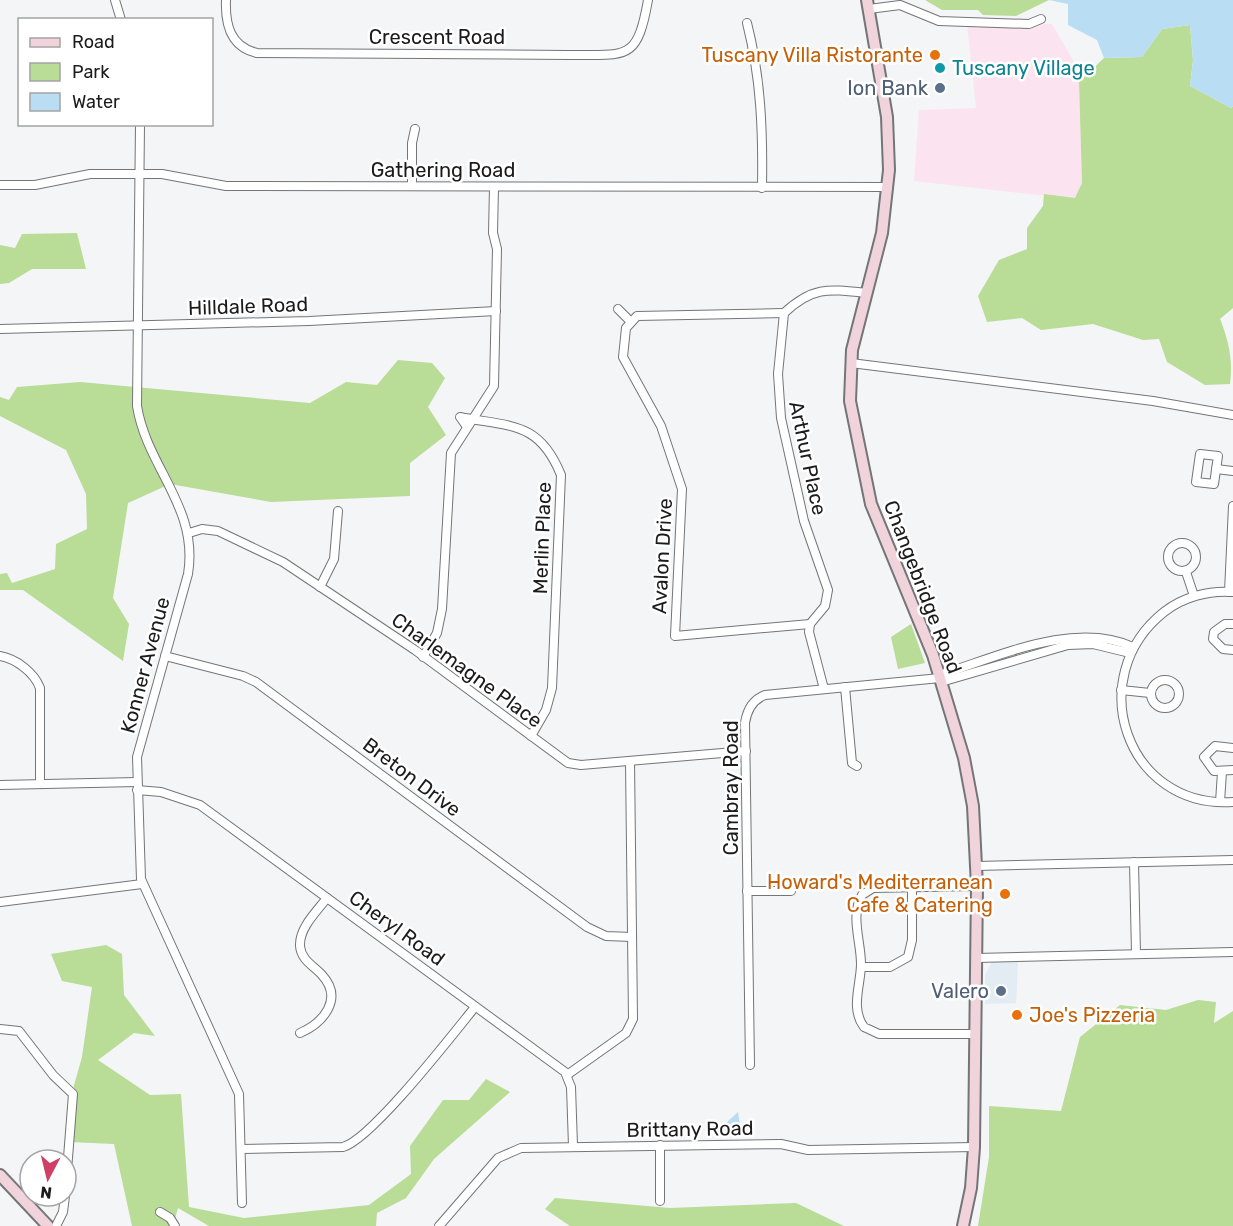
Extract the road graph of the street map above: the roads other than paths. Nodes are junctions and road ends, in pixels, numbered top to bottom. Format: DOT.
graph roads {
  1 [pos="114,0"];
  2 [pos="226,0"];
  3 [pos="648,0"];
  4 [pos="868,5"];
  5 [pos="120,18"];
  6 [pos="1041,19"];
  7 [pos="747,22"];
  8 [pos="140,126"];
  9 [pos="415,129"];
  10 [pos="140,175"];
  11 [pos="0,185"];
  12 [pos="412,186"];
  13 [pos="494,187"];
  14 [pos="888,187"];
  15 [pos="762,188"];
  16 [pos="867,293"];
  17 [pos="618,309"];
  18 [pos="496,311"];
  19 [pos="784,313"];
  20 [pos="630,321"];
  21 [pos="137,326"];
  22 [pos="0,329"];
  23 [pos="851,363"];
  24 [pos="1233,415"];
  25 [pos="473,419"];
  26 [pos="467,427"];
  27 [pos="1216,469"];
  28 [pos="1233,471"];
  29 [pos="1233,506"];
  30 [pos="338,511"];
  31 [pos="189,533"];
  32 [pos="1232,533"];
  33 [pos="1186,572"];
  34 [pos="320,587"];
  35 [pos="1231,592"];
  36 [pos="1194,596"];
  37 [pos="810,624"];
  38 [pos="1233,624"];
  39 [pos="1131,650"];
  40 [pos="1233,650"];
  41 [pos="0,656"];
  42 [pos="165,656"];
  43 [pos="423,657"];
  44 [pos="940,678"];
  45 [pos="845,687"];
  46 [pos="824,689"];
  47 [pos="1121,690"];
  48 [pos="1150,693"];
  49 [pos="531,735"];
  50 [pos="1233,748"];
  51 [pos="746,751"];
  52 [pos="630,761"];
  53 [pos="857,766"];
  54 [pos="1233,770"];
  55 [pos="1222,772"];
  56 [pos="40,784"];
  57 [pos="0,785"];
  58 [pos="137,786"];
  59 [pos="1220,802"];
  60 [pos="1233,802"];
  61 [pos="1233,860"];
  62 [pos="1134,862"];
  63 [pos="976,866"];
  64 [pos="142,884"];
  65 [pos="977,886"];
  66 [pos="912,887"];
  67 [pos="747,891"];
  68 [pos="791,891"];
  69 [pos="327,898"];
  70 [pos="0,902"];
  71 [pos="632,938"];
  72 [pos="1233,952"];
  73 [pos="1136,954"];
  74 [pos="976,958"];
  75 [pos="861,967"];
  76 [pos="475,1007"];
  77 [pos="0,1029"];
  78 [pos="300,1033"];
  79 [pos="975,1034"];
  80 [pos="750,1065"];
  81 [pos="567,1076"];
  82 [pos="660,1145"];
  83 [pos="573,1146"];
  84 [pos="974,1147"];
  85 [pos="69,1148"];
  86 [pos="241,1149"];
  87 [pos="0,1175"];
  88 [pos="660,1201"];
  89 [pos="242,1203"];
  90 [pos="64,1208"];
  91 [pos="160,1212"];
  92 [pos="48,1226"];
  93 [pos="56,1226"];
  94 [pos="175,1226"];
  95 [pos="439,1226"];
  96 [pos="963,1226"];
  1 -- 5 [label="street"];
  2 -- 3 [label="street, Crescent Road"];
  4 -- 6 [label="street"];
  4 -- 14 [label="main road, Changebridge Road"];
  7 -- 15 [label="street"];
  8 -- 10 [label="street, Konner Avenue"];
  9 -- 12 [label="street"];
  10 -- 11 [label="street, Gathering Road"];
  10 -- 12 [label="street, Gathering Road"];
  10 -- 21 [label="street, Konner Avenue"];
  12 -- 13 [label="street, Gathering Road"];
  13 -- 15 [label="street, Gathering Road"];
  13 -- 18 [label="street"];
  14 -- 15 [label="street, Gathering Road"];
  14 -- 16 [label="main road, Changebridge Road"];
  16 -- 19 [label="street"];
  16 -- 23 [label="main road, Changebridge Road"];
  17 -- 20 [label="street"];
  18 -- 21 [label="street, Hilldale Road"];
  18 -- 25 [label="street"];
  19 -- 20 [label="street"];
  19 -- 37 [label="street, Arthur Place"];
  20 -- 37 [label="street, Avalon Drive"];
  21 -- 22 [label="street, Hilldale Road"];
  21 -- 31 [label="street, Konner Avenue"];
  23 -- 24 [label="street"];
  23 -- 44 [label="main road, Changebridge Road"];
  25 -- 26 [label="street"];
  25 -- 26 [label="street"];
  25 -- 49 [label="street, Merlin Place"];
  26 -- 43 [label="street"];
  27 -- 28 [label="street"];
  29 -- 32 [label="street"];
  30 -- 34 [label="street"];
  31 -- 34 [label="street, Charlemagne Place"];
  31 -- 42 [label="street, Konner Avenue"];
  32 -- 35 [label="street"];
  33 -- 36 [label="street"];
  34 -- 43 [label="street, Charlemagne Place"];
  35 -- 36 [label="street"];
  36 -- 39 [label="street"];
  37 -- 46 [label="street"];
  38 -- 40 [label="street"];
  39 -- 44 [label="street, Cambray Road"];
  39 -- 47 [label="street"];
  41 -- 56 [label="street"];
  42 -- 58 [label="street, Konner Avenue"];
  42 -- 71 [label="street, Breton Drive"];
  43 -- 49 [label="street, Charlemagne Place"];
  44 -- 45 [label="street, Cambray Road"];
  44 -- 63 [label="main road, Changebridge Road"];
  45 -- 46 [label="street, Cambray Road"];
  45 -- 53 [label="street"];
  46 -- 51 [label="street, Cambray Road"];
  47 -- 48 [label="street"];
  47 -- 59 [label="street"];
  49 -- 52 [label="street, Charlemagne Place"];
  50 -- 55 [label="street"];
  51 -- 52 [label="street, Charlemagne Place"];
  51 -- 67 [label="street, Cambray Road"];
  52 -- 71 [label="street"];
  54 -- 55 [label="street"];
  55 -- 59 [label="street"];
  56 -- 57 [label="street, Cheryl Road"];
  56 -- 58 [label="street, Cheryl Road"];
  58 -- 64 [label="street, Konner Avenue"];
  58 -- 69 [label="street, Cheryl Road"];
  59 -- 60 [label="street"];
  61 -- 62 [label="street"];
  62 -- 63 [label="street"];
  62 -- 73 [label="street"];
  63 -- 65 [label="main road, Changebridge Road"];
  64 -- 70 [label="street"];
  64 -- 86 [label="street, Konner Avenue"];
  65 -- 66 [label="street"];
  65 -- 74 [label="main road, Changebridge Road"];
  66 -- 75 [label="street"];
  66 -- 75 [label="street"];
  67 -- 68 [label="street"];
  67 -- 80 [label="street, Cambray Road"];
  69 -- 76 [label="street, Cheryl Road"];
  69 -- 78 [label="street"];
  71 -- 81 [label="street"];
  72 -- 73 [label="street"];
  73 -- 74 [label="street"];
  74 -- 79 [label="main road, Changebridge Road"];
  75 -- 79 [label="street"];
  76 -- 81 [label="street, Cheryl Road"];
  76 -- 86 [label="street"];
  77 -- 85 [label="street"];
  79 -- 84 [label="main road, Changebridge Road"];
  81 -- 83 [label="street"];
  82 -- 83 [label="street, Brittany Road"];
  82 -- 84 [label="street, Brittany Road"];
  82 -- 88 [label="street"];
  83 -- 95 [label="street, Brittany Road"];
  84 -- 96 [label="main road, Changebridge Road"];
  86 -- 89 [label="street, Konner Avenue"];
  87 -- 92 [label="main road"];
  90 -- 93 [label="street"];
  91 -- 94 [label="street"];
}
